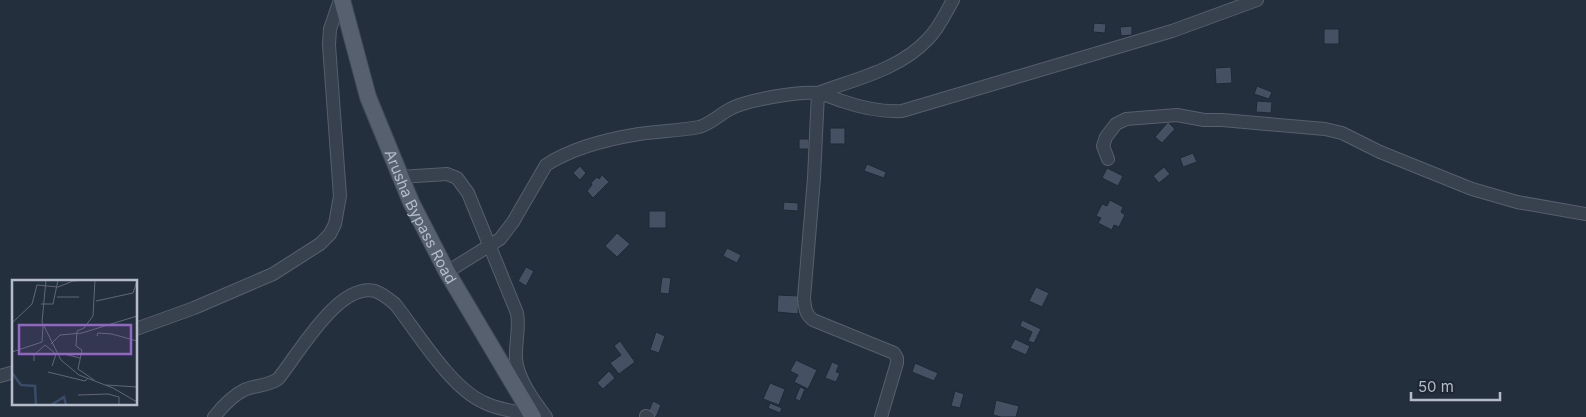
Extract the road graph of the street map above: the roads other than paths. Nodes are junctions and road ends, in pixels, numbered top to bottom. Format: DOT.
graph roads {
  1 [pos="341,0"];
  2 [pos="953,0"];
  3 [pos="1257,0"];
  4 [pos="818,93"];
  5 [pos="1108,159"];
  6 [pos="400,177"];
  7 [pos="1586,214"];
  8 [pos="490,247"];
  9 [pos="447,272"];
  10 [pos="138,328"];
  11 [pos="536,416"];
  12 [pos="214,417"];
  13 [pos="881,417"];
  1 -- 6 [label="main road, Arusha Bypass Road"];
  1 -- 10 [label="street"];
  2 -- 4 [label="street"];
  3 -- 4 [label="street"];
  4 -- 8 [label="street"];
  4 -- 13 [label="street"];
  5 -- 7 [label="street"];
  6 -- 8 [label="street"];
  6 -- 9 [label="main road, Arusha Bypass Road"];
  8 -- 9 [label="street"];
  8 -- 11 [label="street"];
  9 -- 11 [label="main road, Arusha Bypass Road"];
  11 -- 12 [label="street"];
}
